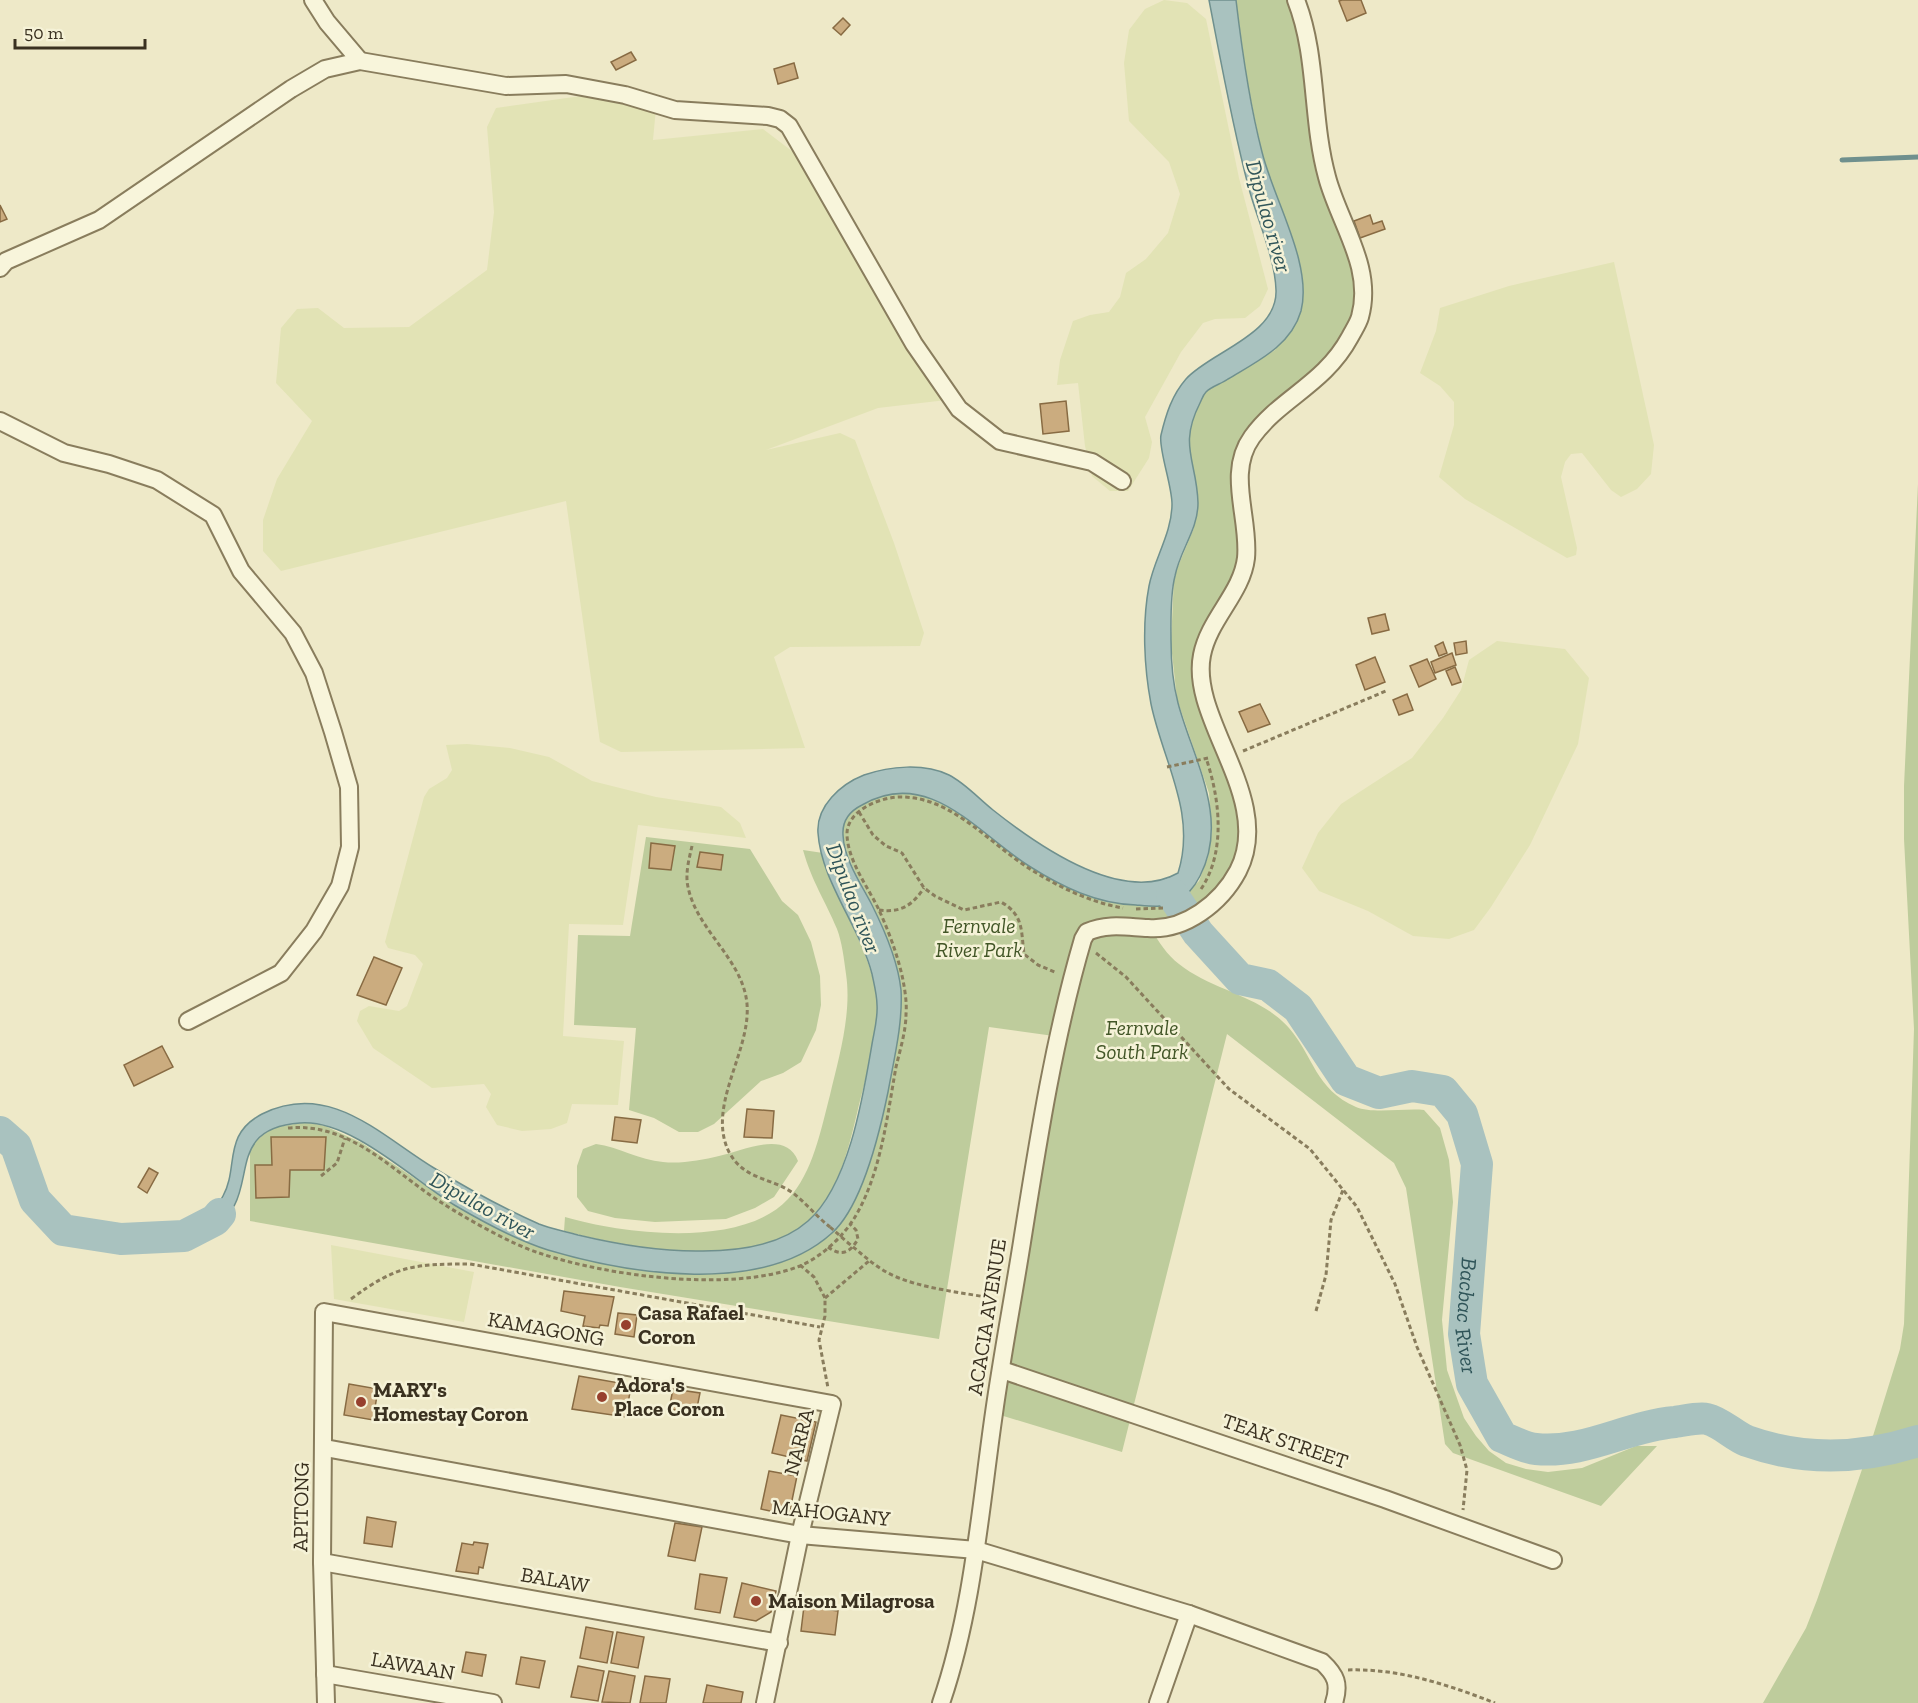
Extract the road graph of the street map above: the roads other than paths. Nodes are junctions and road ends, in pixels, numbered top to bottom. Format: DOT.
graph roads {
  1 [pos="313,0"];
  2 [pos="1302,3"];
  3 [pos="360,61"];
  4 [pos="0,267"];
  5 [pos="0,421"];
  6 [pos="1122,481"];
  7 [pos="188,1021"];
  8 [pos="331,1313"];
  9 [pos="1002,1370"];
  10 [pos="832,1404"];
  11 [pos="325,1448"];
  12 [pos="800,1535"];
  13 [pos="976,1550"];
  14 [pos="1553,1560"];
  15 [pos="322,1562"];
  16 [pos="1190,1614"];
  17 [pos="779,1643"];
  18 [pos="325,1674"];
  19 [pos="326,1703"];
  20 [pos="493,1703"];
  21 [pos="765,1703"];
  22 [pos="941,1703"];
  23 [pos="1158,1703"];
  24 [pos="1334,1703"];
  1 -- 3 [label="street"];
  2 -- 9 [label="street, ACACIA AVENUE"];
  3 -- 4 [label="street"];
  3 -- 6 [label="street"];
  5 -- 7 [label="street"];
  8 -- 10 [label="street, KAMAGONG"];
  8 -- 11 [label="street, APITONG"];
  9 -- 13 [label="street, ACACIA AVENUE"];
  9 -- 14 [label="street, TEAK STREET"];
  10 -- 12 [label="street, NARRA"];
  11 -- 12 [label="street, MAHOGANY"];
  11 -- 15 [label="street, APITONG"];
  12 -- 13 [label="street, MAHOGANY"];
  12 -- 17 [label="street, NARRA"];
  13 -- 16 [label="street, MAHOGANY"];
  13 -- 22 [label="street, ACACIA AVENUE"];
  15 -- 17 [label="street, BALAW"];
  15 -- 18 [label="street, APITONG"];
  16 -- 23 [label="street"];
  16 -- 24 [label="street, MAHOGANY"];
  17 -- 21 [label="street, NARRA"];
  18 -- 19 [label="street, APITONG"];
  18 -- 20 [label="street, LAWAAN"];
}
